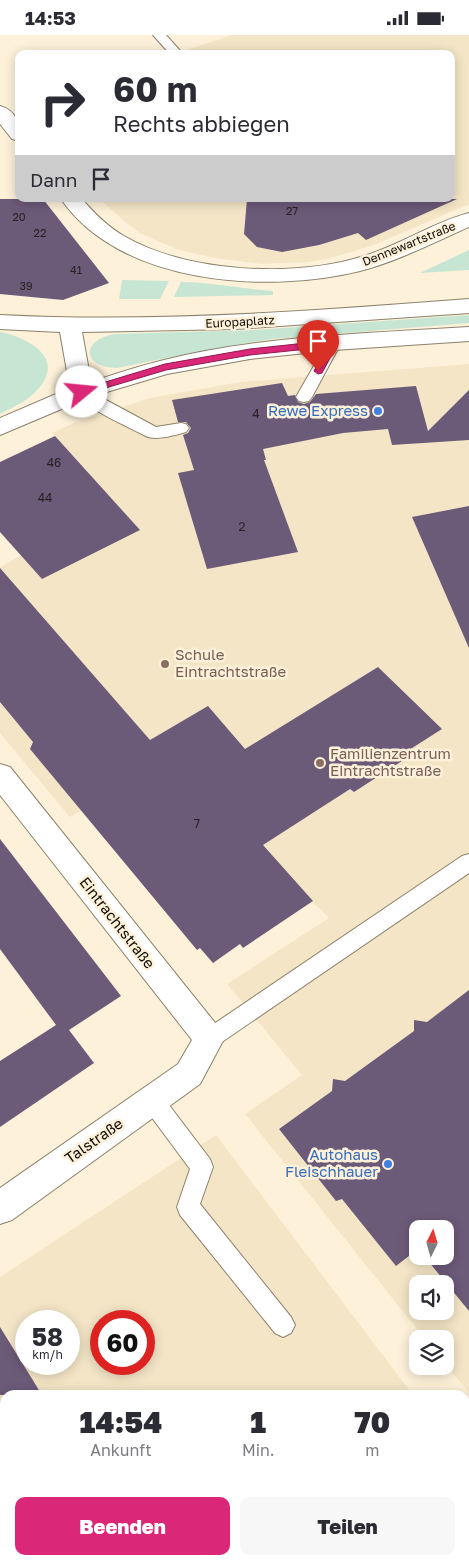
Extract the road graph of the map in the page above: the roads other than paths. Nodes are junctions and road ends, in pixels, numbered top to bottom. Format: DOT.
graph roads {
  1 [pos="159,35"];
  2 [pos="173,50"];
  3 [pos="0,112"];
  4 [pos="15,130"];
  5 [pos="75,202"];
  6 [pos="469,219"];
  7 [pos="469,306"];
  8 [pos="0,322"];
  9 [pos="70,326"];
  10 [pos="469,334"];
  11 [pos="334,343"];
  12 [pos="82,392"];
  13 [pos="304,397"];
  14 [pos="0,427"];
  15 [pos="181,428"];
  16 [pos="0,775"];
  17 [pos="469,862"];
  18 [pos="209,1039"];
  19 [pos="152,1100"];
  20 [pos="0,1207"];
  21 [pos="283,1325"];
  1 -- 2 [label="lane"];
  3 -- 4 [label="main road"];
  5 -- 6 [label="main road, Dennewartstraße"];
  7 -- 9 [label="main road, Europaplatz"];
  8 -- 9 [label="main road, Europaplatz"];
  9 -- 12 [label="main road"];
  10 -- 11 [label="main road, Europaplatz"];
  11 -- 12 [label="main road, Europaplatz"];
  11 -- 13 [label="lane"];
  12 -- 14 [label="main road, Europaplatz"];
  12 -- 15 [label="lane"];
  16 -- 18 [label="main road, Eintrachtstraße"];
  17 -- 18 [label="lane"];
  18 -- 19 [label="main road, Talstraße"];
  19 -- 20 [label="main road, Talstraße"];
  19 -- 21 [label="lane"];
}
